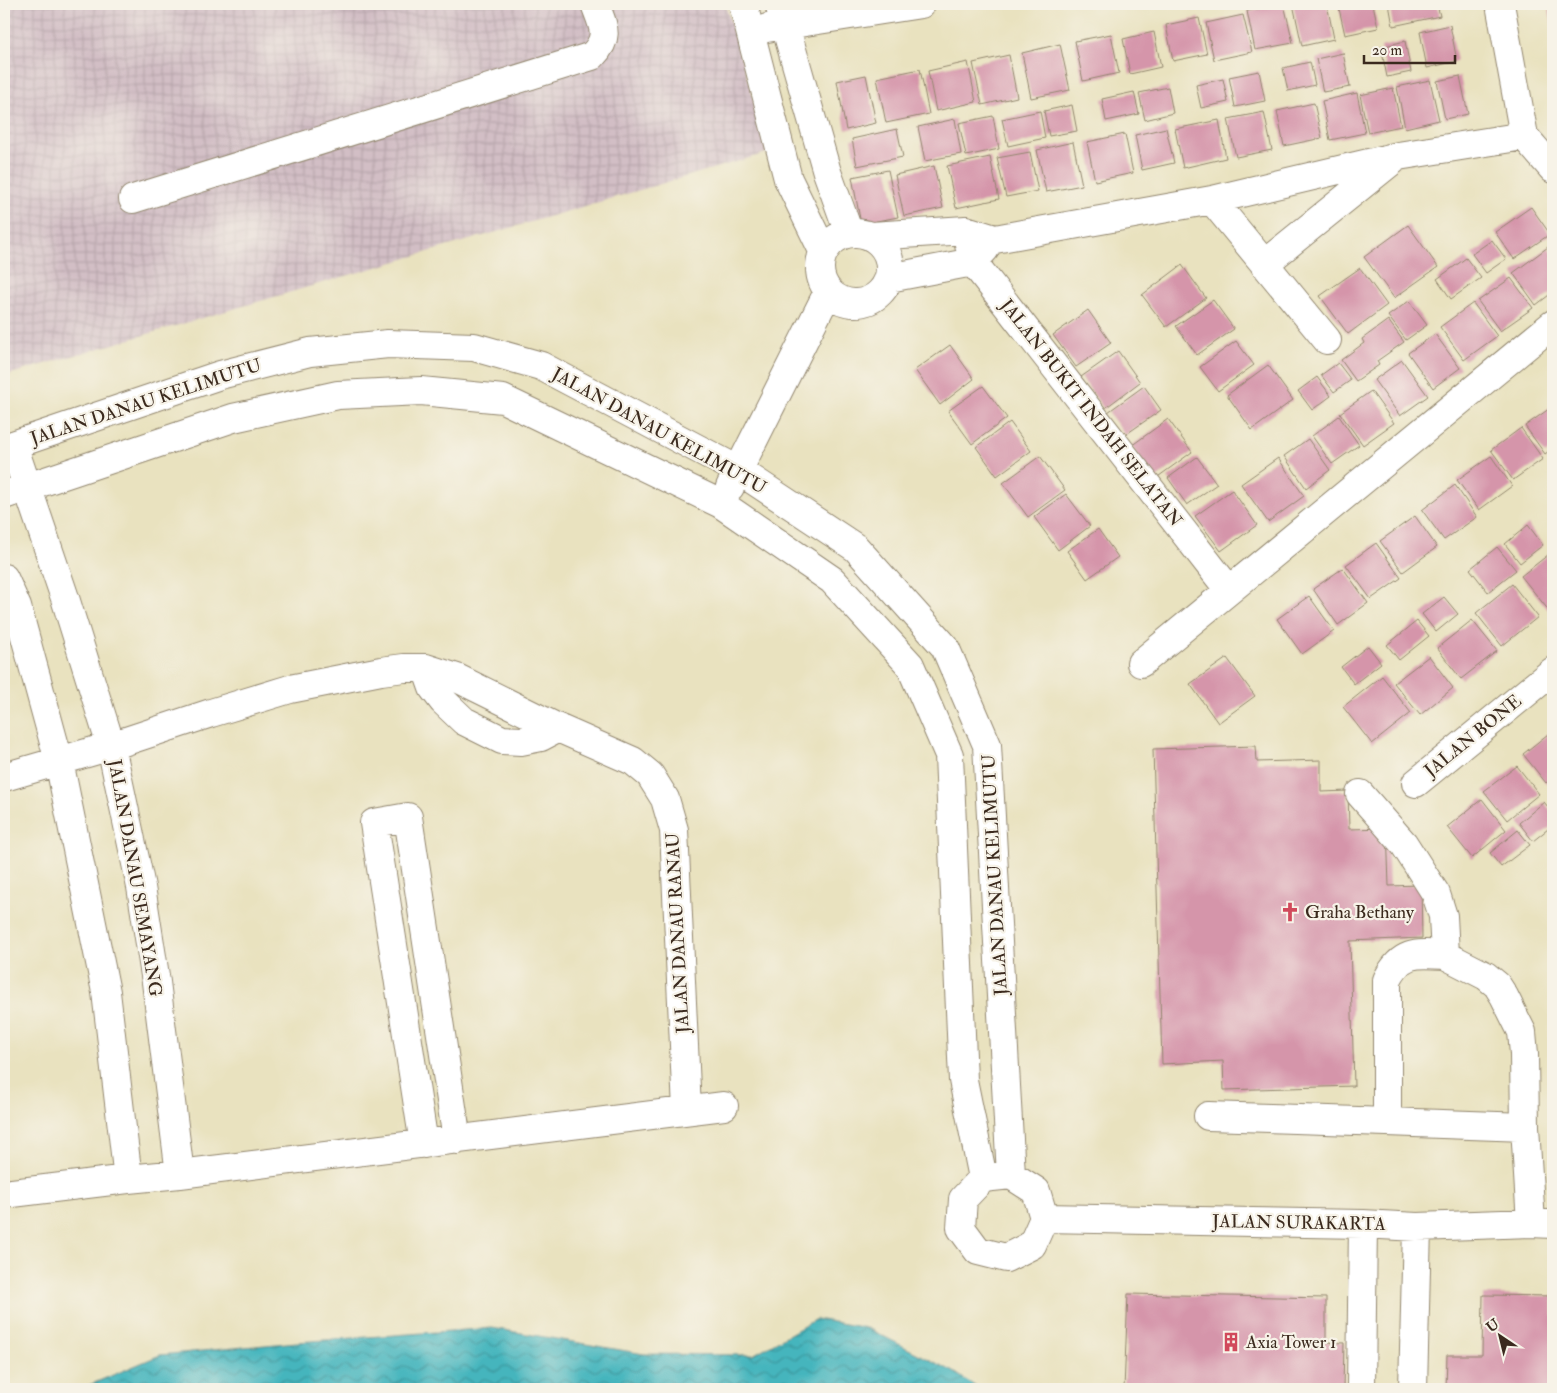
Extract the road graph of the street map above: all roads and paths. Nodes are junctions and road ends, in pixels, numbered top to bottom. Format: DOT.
graph roads {
  1 [pos="594,4"];
  2 [pos="744,4"];
  3 [pos="921,4"];
  4 [pos="1500,4"];
  5 [pos="782,15"];
  6 [pos="751,31"];
  7 [pos="1524,136"];
  8 [pos="1398,156"];
  9 [pos="1553,169"];
  10 [pos="133,199"];
  11 [pos="1212,200"];
  12 [pos="966,230"];
  13 [pos="860,234"];
  14 [pos="995,239"];
  15 [pos="823,251"];
  16 [pos="972,262"];
  17 [pos="1264,264"];
  18 [pos="889,278"];
  19 [pos="828,292"];
  20 [pos="1553,324"];
  21 [pos="1327,340"];
  22 [pos="8,446"];
  23 [pos="738,470"];
  24 [pos="16,491"];
  25 [pos="722,504"];
  26 [pos="4,578"];
  27 [pos="1230,590"];
  28 [pos="1141,664"];
  29 [pos="426,668"];
  30 [pos="1553,671"];
  31 [pos="558,728"];
  32 [pos="111,746"];
  33 [pos="59,761"];
  34 [pos="4,778"];
  35 [pos="1416,783"];
  36 [pos="1360,794"];
  37 [pos="1445,955"];
  38 [pos="724,1106"];
  39 [pos="687,1110"];
  40 [pos="1208,1116"];
  41 [pos="1387,1122"];
  42 [pos="1525,1127"];
  43 [pos="457,1140"];
  44 [pos="424,1144"];
  45 [pos="180,1174"];
  46 [pos="1012,1175"];
  47 [pos="983,1178"];
  48 [pos="128,1179"];
  49 [pos="4,1194"];
  50 [pos="1044,1218"];
  51 [pos="1363,1224"];
  52 [pos="1542,1224"];
  53 [pos="1417,1226"];
  54 [pos="1361,1389"];
  55 [pos="1413,1389"];
  1 -- 10 [label="street"];
  2 -- 6 [label="street"];
  3 -- 5 [label="street"];
  4 -- 7 [label="street"];
  5 -- 6 [label="street"];
  5 -- 13 [label="street"];
  6 -- 15 [label="street"];
  7 -- 8 [label="street"];
  7 -- 9 [label="street"];
  8 -- 11 [label="street"];
  8 -- 17 [label="street"];
  11 -- 14 [label="street"];
  11 -- 17 [label="street"];
  12 -- 13 [label="street"];
  12 -- 14 [label="street"];
  12 -- 16 [label="street, JALAN BUKIT INDAH SELATAN"];
  13 -- 15 [label="street"];
  13 -- 18 [label="street"];
  14 -- 16 [label="street"];
  15 -- 19 [label="street"];
  16 -- 18 [label="street"];
  16 -- 27 [label="street, JALAN BUKIT INDAH SELATAN"];
  17 -- 21 [label="street"];
  18 -- 19 [label="street"];
  19 -- 23 [label="street"];
  20 -- 27 [label="street"];
  22 -- 23 [label="street, JALAN DANAU KELIMUTU"];
  22 -- 24 [label="street, JALAN DANAU SEMAYANG"];
  23 -- 25 [label="street"];
  23 -- 46 [label="street, JALAN DANAU KELIMUTU"];
  24 -- 25 [label="street, JALAN DANAU KELIMUTU"];
  24 -- 32 [label="street, JALAN DANAU SEMAYANG"];
  25 -- 47 [label="street, JALAN DANAU KELIMUTU"];
  26 -- 33 [label="street"];
  27 -- 28 [label="street"];
  29 -- 31 [label="street, JALAN DANAU RANAU"];
  29 -- 31 [label="street"];
  29 -- 32 [label="street, JALAN DANAU RANAU"];
  30 -- 35 [label="street, JALAN BONE"];
  31 -- 39 [label="street, JALAN DANAU RANAU"];
  32 -- 33 [label="street, JALAN DANAU RANAU"];
  32 -- 45 [label="street, JALAN DANAU SEMAYANG"];
  33 -- 34 [label="street"];
  33 -- 48 [label="street"];
  36 -- 37 [label="street"];
  37 -- 41 [label="street"];
  37 -- 42 [label="street"];
  38 -- 39 [label="street"];
  39 -- 43 [label="street"];
  40 -- 41 [label="street"];
  41 -- 42 [label="street"];
  42 -- 52 [label="street"];
  43 -- 44 [label="street"];
  43 -- 44 [label="street"];
  44 -- 45 [label="street"];
  45 -- 48 [label="street"];
  46 -- 47 [label="street"];
  46 -- 50 [label="street"];
  47 -- 50 [label="street"];
  48 -- 49 [label="street"];
  50 -- 51 [label="street, JALAN SURAKARTA"];
  51 -- 53 [label="street, JALAN SURAKARTA"];
  51 -- 54 [label="street"];
  52 -- 53 [label="street, JALAN SURAKARTA"];
  53 -- 55 [label="street"];
}
